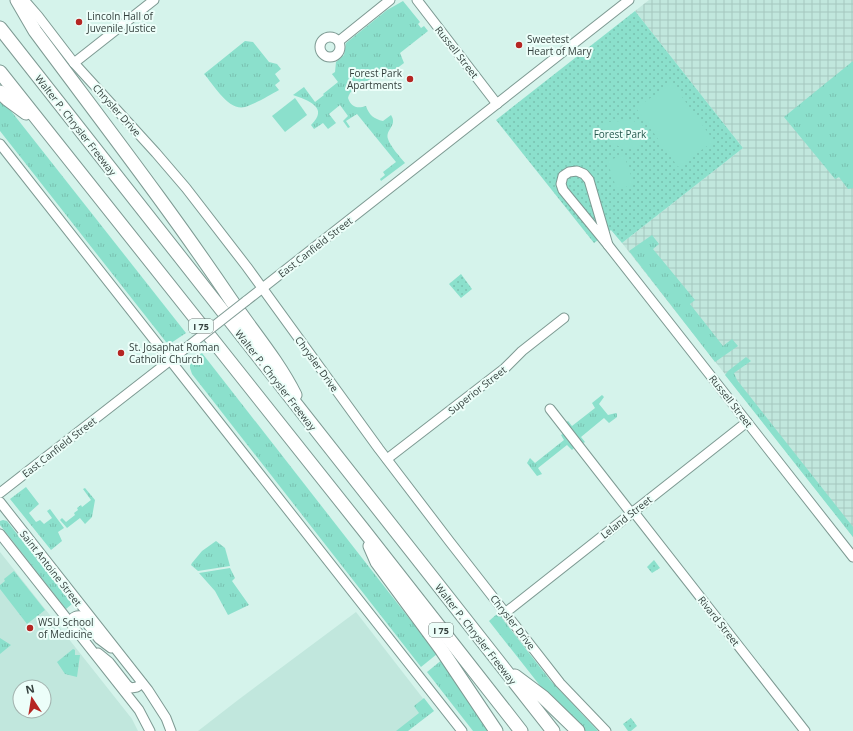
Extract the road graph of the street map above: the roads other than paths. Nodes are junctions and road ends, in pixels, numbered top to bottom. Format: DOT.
graph roads {
  1 [pos="17,0"];
  2 [pos="24,0"];
  3 [pos="154,0"];
  4 [pos="390,0"];
  5 [pos="417,0"];
  6 [pos="629,0"];
  7 [pos="0,28"];
  8 [pos="338,41"];
  9 [pos="74,63"];
  10 [pos="0,72"];
  11 [pos="0,92"];
  12 [pos="497,104"];
  13 [pos="40,124"];
  14 [pos="0,144"];
  15 [pos="608,245"];
  16 [pos="262,288"];
  17 [pos="564,318"];
  18 [pos="170,360"];
  19 [pos="550,409"];
  20 [pos="308,421"];
  21 [pos="747,422"];
  22 [pos="387,459"];
  23 [pos="0,493"];
  24 [pos="0,502"];
  25 [pos="632,512"];
  26 [pos="362,528"];
  27 [pos="0,534"];
  28 [pos="853,557"];
  29 [pos="505,612"];
  30 [pos="69,621"];
  31 [pos="87,645"];
  32 [pos="119,653"];
  33 [pos="502,667"];
  34 [pos="142,683"];
  35 [pos="150,731"];
  36 [pos="171,731"];
  37 [pos="462,731"];
  38 [pos="496,731"];
  39 [pos="521,731"];
  40 [pos="553,731"];
  41 [pos="578,731"];
  42 [pos="606,731"];
  43 [pos="806,731"];
  1 -- 20 [label="highway"];
  2 -- 9 [label="street, Chrysler Drive"];
  3 -- 9 [label="street"];
  4 -- 8 [label="street"];
  5 -- 12 [label="street, Russell Street"];
  6 -- 12 [label="street, East Canfield Street"];
  7 -- 20 [label="highway, Walter P. Chrysler Freeway / I 75"];
  9 -- 16 [label="street, Chrysler Drive"];
  10 -- 13 [label="highway, I 75"];
  11 -- 13 [label="highway"];
  12 -- 16 [label="street, East Canfield Street"];
  13 -- 26 [label="highway, I 75"];
  14 -- 18 [label="street"];
  15 -- 15 [label="street, Russell Street"];
  15 -- 21 [label="street, Russell Street"];
  16 -- 18 [label="street, East Canfield Street, bridge"];
  16 -- 22 [label="street, Chrysler Drive"];
  17 -- 22 [label="street, Superior Street"];
  18 -- 23 [label="street, East Canfield Street"];
  18 -- 37 [label="street"];
  19 -- 25 [label="street, Rivard Street"];
  20 -- 33 [label="highway, Walter P. Chrysler Freeway / I 75"];
  21 -- 25 [label="street, Leland Street"];
  21 -- 28 [label="street, Russell Street"];
  22 -- 29 [label="street, Chrysler Drive"];
  24 -- 32 [label="street, Saint Antoine Street"];
  25 -- 29 [label="street, Leland Street"];
  25 -- 43 [label="street, Rivard Street"];
  26 -- 38 [label="highway"];
  26 -- 39 [label="highway, I 75"];
  27 -- 30 [label="street, Saint Antoine Street"];
  29 -- 42 [label="street, Chrysler Drive"];
  30 -- 31 [label="street, Saint Antoine Street"];
  30 -- 32 [label="street"];
  31 -- 34 [label="street"];
  31 -- 35 [label="street, Saint Antoine Street"];
  32 -- 34 [label="street, Saint Antoine Street"];
  33 -- 40 [label="highway, Walter P. Chrysler Freeway / I 75"];
  33 -- 41 [label="highway"];
  34 -- 36 [label="street, Saint Antoine Street"];
}
